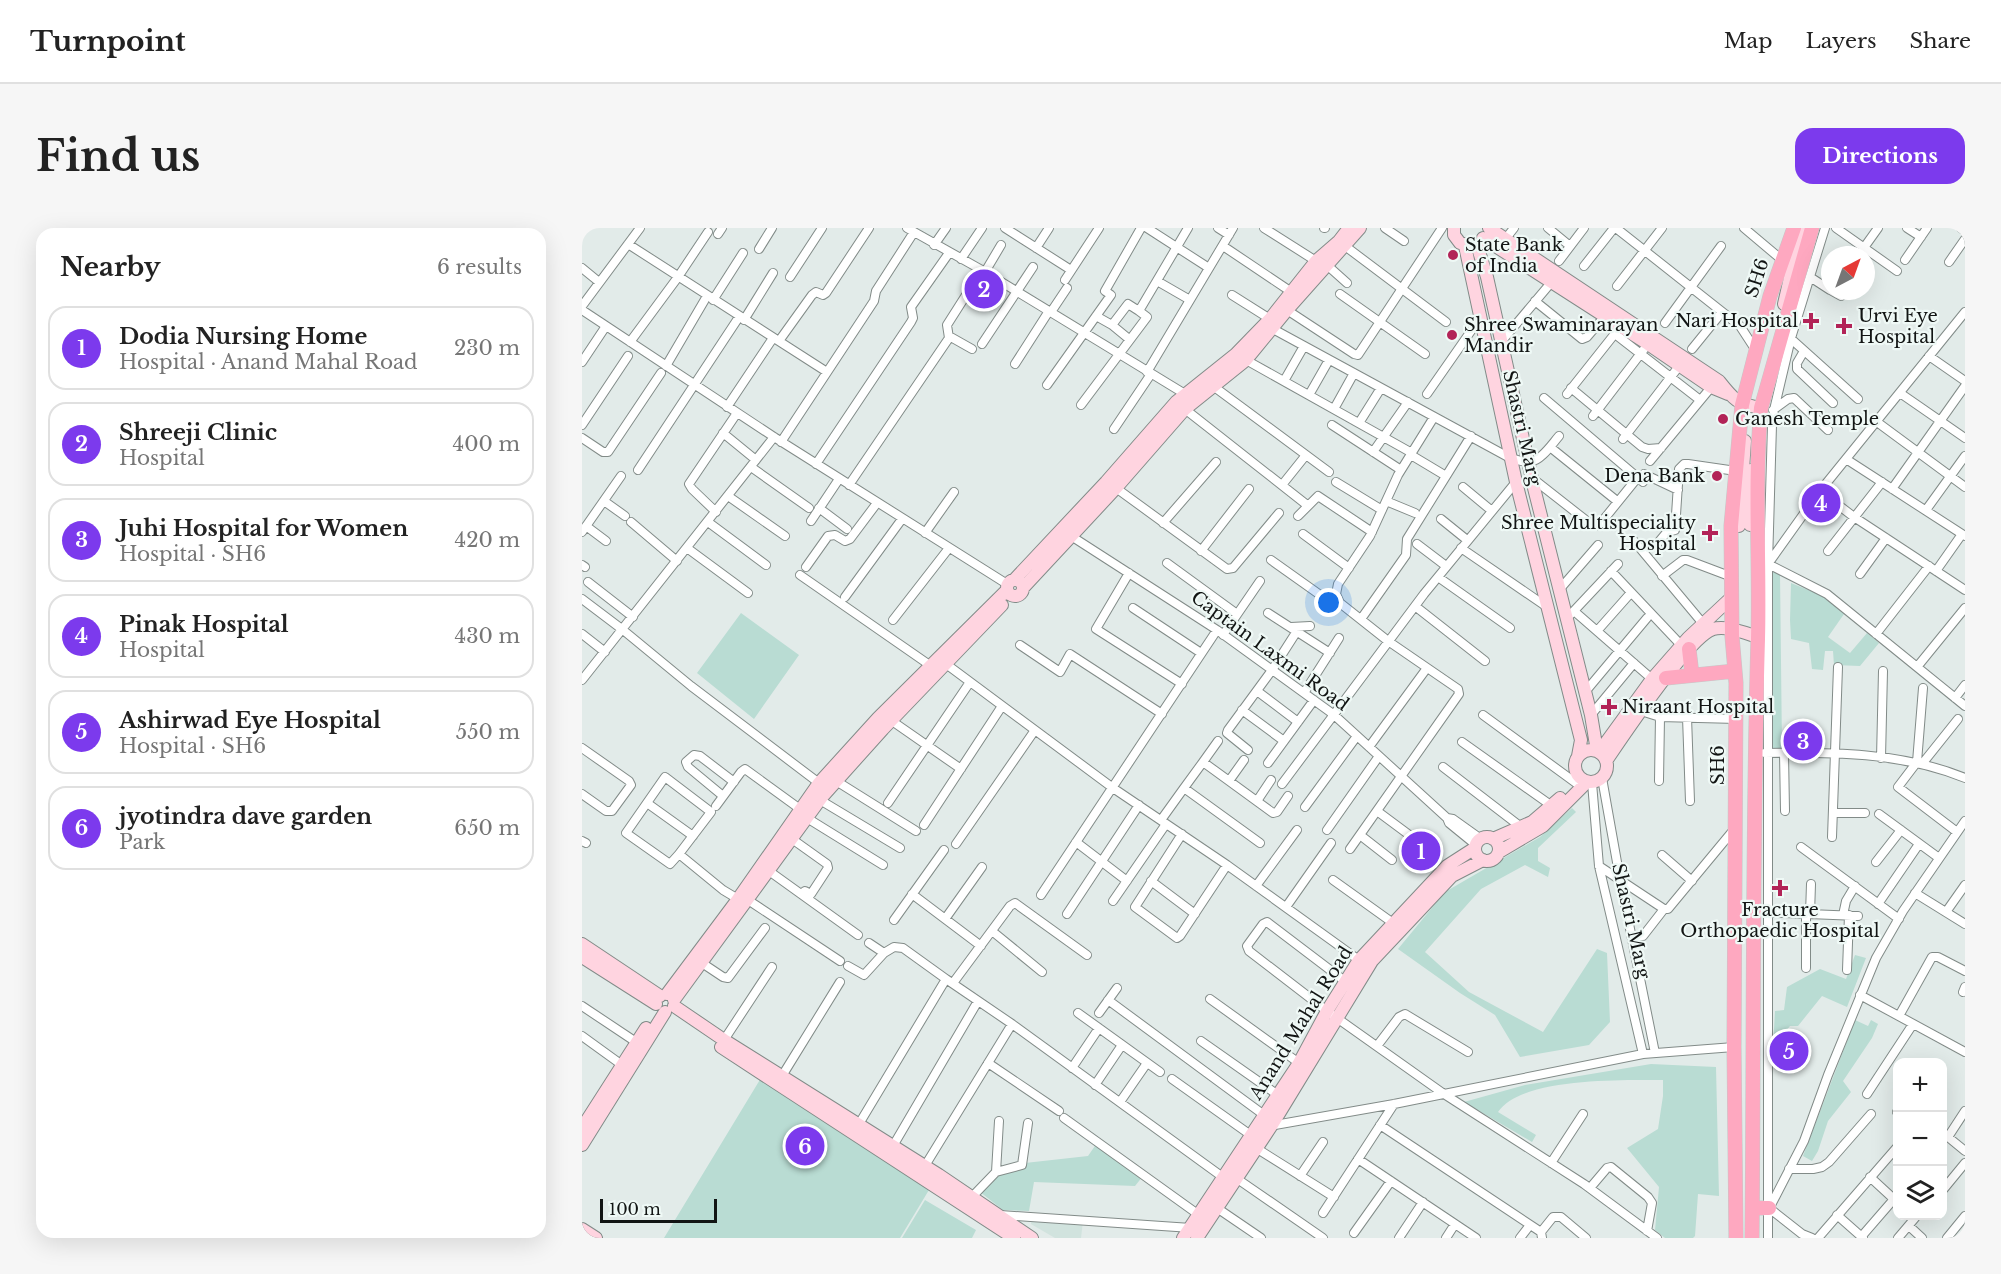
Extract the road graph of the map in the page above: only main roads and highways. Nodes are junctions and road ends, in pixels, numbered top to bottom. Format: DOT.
graph roads {
  1 [pos="1794,228"];
  2 [pos="1812,228"];
  3 [pos="1756,407"];
  4 [pos="1744,526"];
  5 [pos="1685,647"];
  6 [pos="1735,670"];
  7 [pos="1692,675"];
  8 [pos="1659,678"];
  9 [pos="1753,1208"];
  10 [pos="1769,1208"];
  11 [pos="1736,1238"];
  12 [pos="1752,1238"];
  1 -- 3 [label="main road, SH6"];
  2 -- 3 [label="main road, SH6"];
  3 -- 4 [label="main road, SH6"];
  3 -- 4 [label="main road, SH6"];
  4 -- 6 [label="main road, SH6"];
  4 -- 9 [label="main road"];
  5 -- 7 [label="main road"];
  6 -- 7 [label="main road"];
  6 -- 11 [label="main road, SH6"];
  7 -- 8 [label="main road"];
  9 -- 10 [label="main road"];
  9 -- 12 [label="main road"];
}
